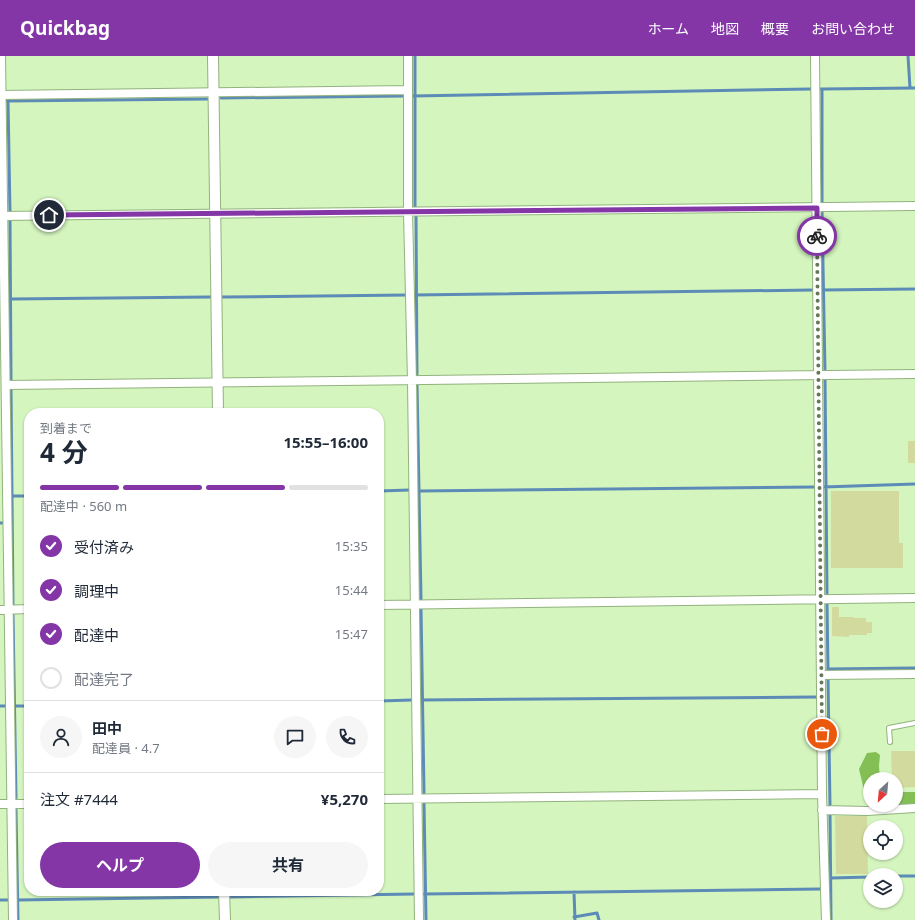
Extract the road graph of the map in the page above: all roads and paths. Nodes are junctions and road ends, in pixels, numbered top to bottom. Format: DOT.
graph roads {
  1 [pos="1,56"];
  2 [pos="213,56"];
  3 [pos="408,56"];
  4 [pos="815,56"];
  5 [pos="408,90"];
  6 [pos="214,92"];
  7 [pos="1,96"];
  8 [pos="915,206"];
  9 [pos="817,208"];
  10 [pos="408,212"];
  11 [pos="216,214"];
  12 [pos="1,216"];
  13 [pos="915,374"];
  14 [pos="818,376"];
  15 [pos="412,381"];
  16 [pos="218,382"];
  17 [pos="6,385"];
  18 [pos="218,408"];
  19 [pos="3,442"];
  20 [pos="915,598"];
  21 [pos="821,599"];
  22 [pos="414,604"];
  23 [pos="384,605"];
  24 [pos="24,609"];
  25 [pos="4,610"];
  26 [pos="915,674"];
  27 [pos="821,675"];
  28 [pos="915,723"];
  29 [pos="890,742"];
  30 [pos="822,794"];
  31 [pos="418,798"];
  32 [pos="384,799"];
  33 [pos="0,804"];
  34 [pos="10,804"];
  35 [pos="24,804"];
  36 [pos="915,808"];
  37 [pos="822,810"];
  38 [pos="224,896"];
  39 [pos="13,920"];
  40 [pos="225,920"];
  41 [pos="419,920"];
  42 [pos="826,920"];
  1 -- 7 [label="street"];
  2 -- 6 [label="street"];
  3 -- 5 [label="street"];
  4 -- 9 [label="street"];
  5 -- 6 [label="street"];
  5 -- 10 [label="street"];
  6 -- 7 [label="street"];
  6 -- 11 [label="street"];
  7 -- 12 [label="street"];
  8 -- 9 [label="street"];
  9 -- 10 [label="street"];
  9 -- 14 [label="street"];
  10 -- 11 [label="street"];
  10 -- 15 [label="street"];
  11 -- 12 [label="street"];
  11 -- 16 [label="street"];
  12 -- 17 [label="street"];
  13 -- 14 [label="street"];
  14 -- 15 [label="street"];
  14 -- 21 [label="street"];
  15 -- 16 [label="street"];
  15 -- 22 [label="street"];
  16 -- 17 [label="street"];
  16 -- 18 [label="street"];
  17 -- 19 [label="street"];
  19 -- 25 [label="street"];
  20 -- 21 [label="street"];
  21 -- 22 [label="street"];
  21 -- 27 [label="street"];
  22 -- 23 [label="street"];
  22 -- 31 [label="street"];
  24 -- 25 [label="street"];
  25 -- 34 [label="street"];
  26 -- 27 [label="street"];
  27 -- 30 [label="street"];
  28 -- 29 [label="lane"];
  30 -- 31 [label="street"];
  30 -- 37 [label="street"];
  31 -- 32 [label="street"];
  31 -- 41 [label="street"];
  33 -- 34 [label="street"];
  34 -- 35 [label="street"];
  34 -- 39 [label="street"];
  36 -- 37 [label="street"];
  37 -- 42 [label="street"];
  38 -- 40 [label="street"];
}
